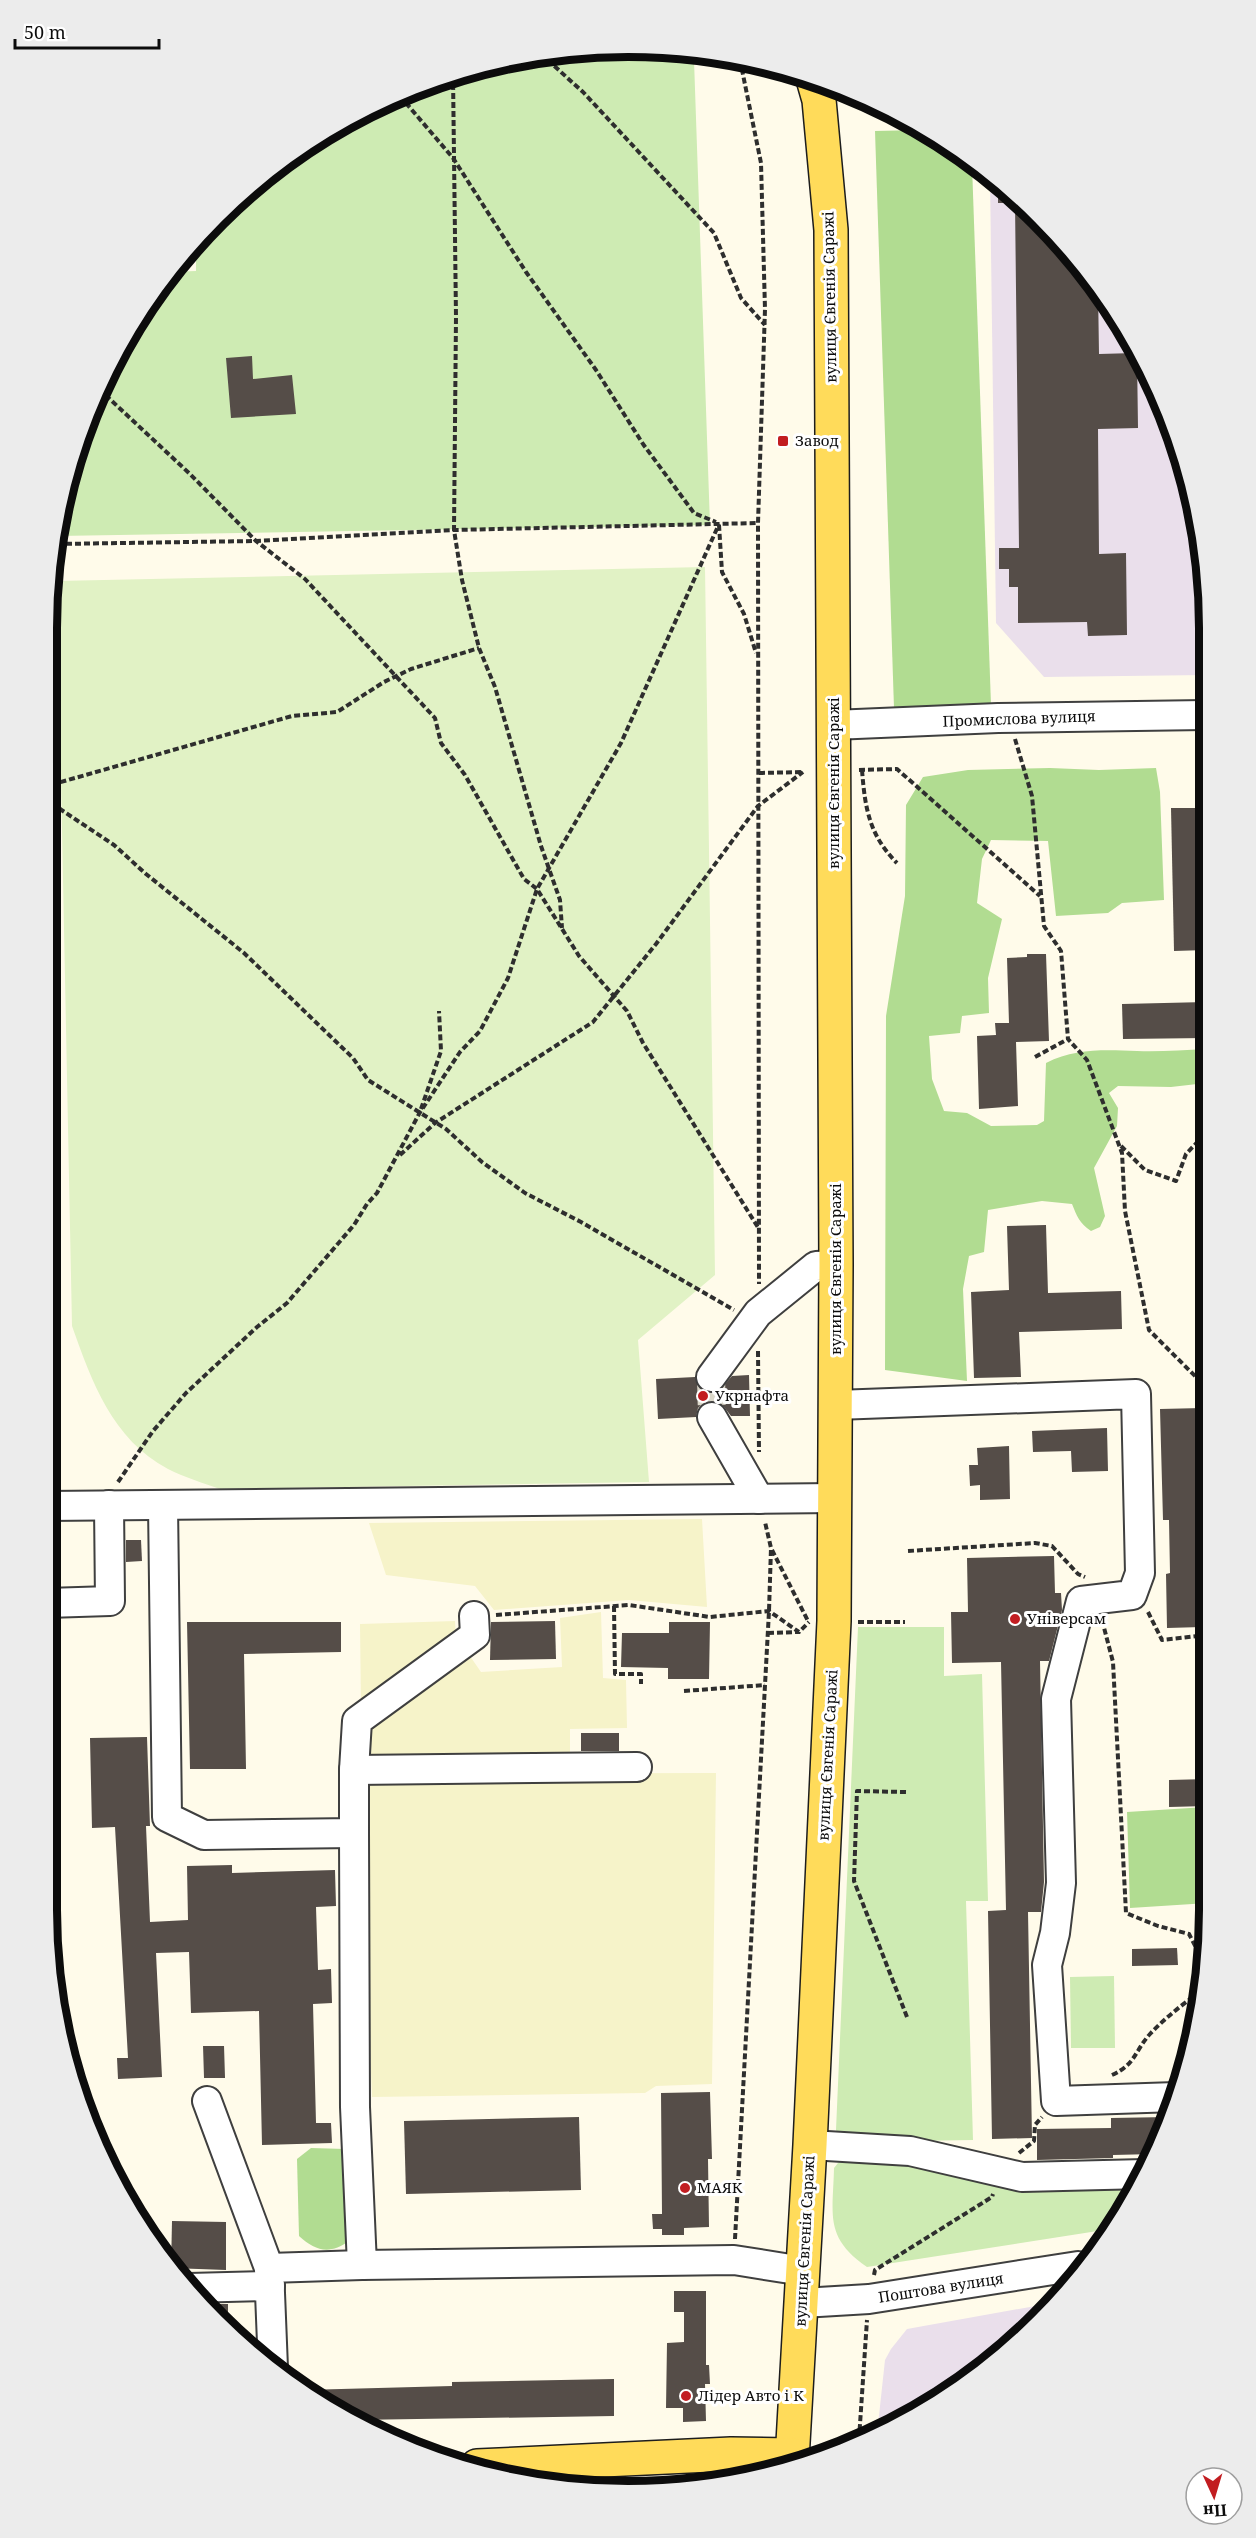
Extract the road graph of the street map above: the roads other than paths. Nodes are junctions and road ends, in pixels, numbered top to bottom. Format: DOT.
graph roads {
  1 [pos="816,88"];
  2 [pos="1199,715"];
  3 [pos="833,725"];
  4 [pos="836,1264"];
  5 [pos="711,1377"];
  6 [pos="836,1405"];
  7 [pos="712,1417"];
  8 [pos="835,1498"];
  9 [pos="759,1499"];
  10 [pos="106,1505"];
  11 [pos="163,1505"];
  12 [pos="57,1506"];
  13 [pos="57,1603"];
  14 [pos="474,1616"];
  15 [pos="637,1767"];
  16 [pos="354,1770"];
  17 [pos="354,1833"];
  18 [pos="1168,2097"];
  19 [pos="207,2101"];
  20 [pos="810,2145"];
  21 [pos="1134,2174"];
  22 [pos="362,2265"];
  23 [pos="1074,2267"];
  24 [pos="270,2277"];
  25 [pos="200,2287"];
  26 [pos="803,2287"];
  27 [pos="273,2357"];
  28 [pos="790,2458"];
  29 [pos="792,2458"];
  30 [pos="495,2465"];
  1 -- 3 [label="main road, вулиця Євгенія Саражі"];
  2 -- 3 [label="street, Промислова вулиця"];
  3 -- 4 [label="main road, вулиця Євгенія Саражі"];
  4 -- 5 [label="street"];
  4 -- 6 [label="main road, вулиця Євгенія Саражі"];
  6 -- 8 [label="main road, вулиця Євгенія Саражі"];
  6 -- 18 [label="street"];
  7 -- 9 [label="street"];
  8 -- 9 [label="street"];
  8 -- 20 [label="main road, вулиця Євгенія Саражі"];
  9 -- 11 [label="street"];
  10 -- 11 [label="street"];
  10 -- 12 [label="street"];
  10 -- 13 [label="street"];
  11 -- 17 [label="street"];
  14 -- 16 [label="street"];
  15 -- 16 [label="street"];
  16 -- 17 [label="street"];
  17 -- 22 [label="street"];
  19 -- 24 [label="street"];
  20 -- 21 [label="street"];
  20 -- 26 [label="main road, вулиця Євгенія Саражі"];
  22 -- 24 [label="street, Поштова вулиця"];
  22 -- 26 [label="street, Поштова вулиця"];
  23 -- 26 [label="street, Поштова вулиця"];
  24 -- 25 [label="street, Поштова вулиця"];
  24 -- 27 [label="street"];
  26 -- 29 [label="main road, вулиця Євгенія Саражі"];
  28 -- 30 [label="main road"];
}
